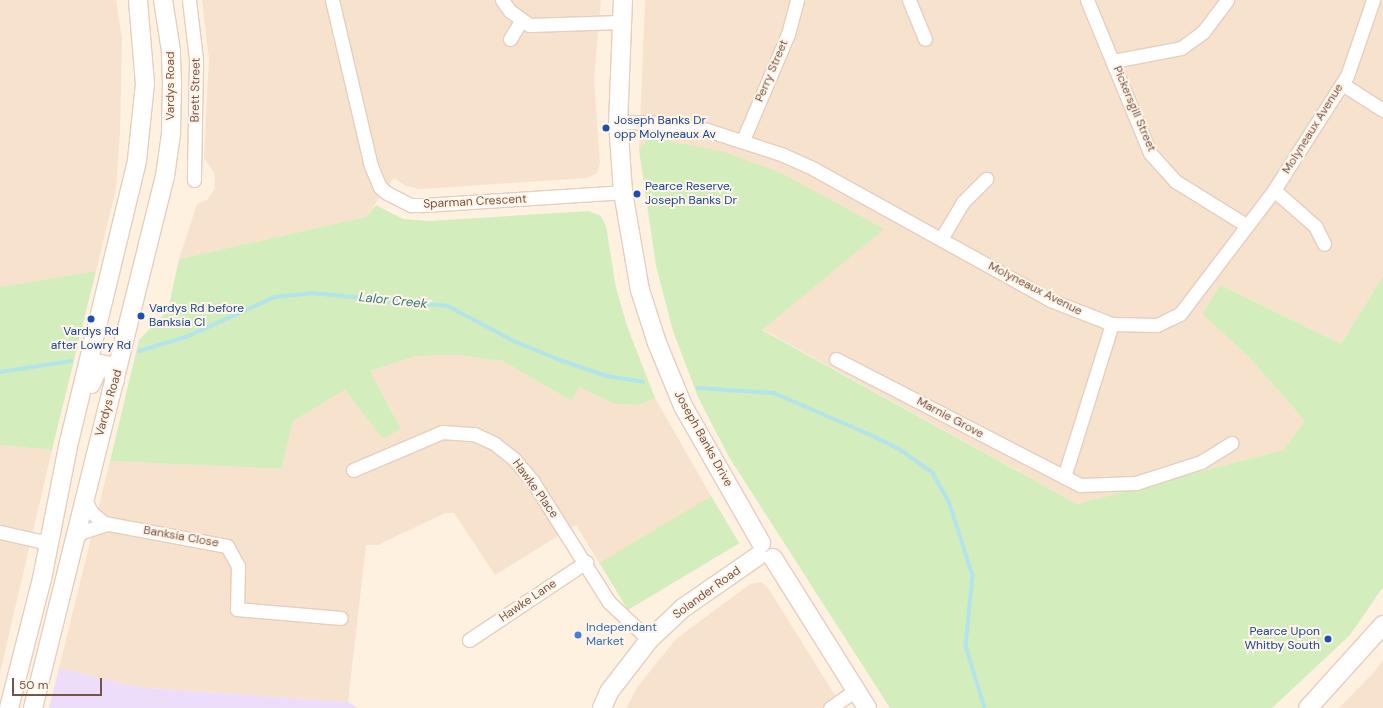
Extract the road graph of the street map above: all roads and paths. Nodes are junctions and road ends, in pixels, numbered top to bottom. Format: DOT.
graph roads {
  1 [pos="138,0"];
  2 [pos="163,0"];
  3 [pos="189,0"];
  4 [pos="332,0"];
  5 [pos="502,0"];
  6 [pos="623,0"];
  7 [pos="797,0"];
  8 [pos="909,0"];
  9 [pos="1087,0"];
  10 [pos="1227,0"];
  11 [pos="1372,0"];
  12 [pos="521,21"];
  13 [pos="621,22"];
  14 [pos="510,39"];
  15 [pos="925,39"];
  16 [pos="1113,61"];
  17 [pos="1342,84"];
  18 [pos="1383,110"];
  19 [pos="618,122"];
  20 [pos="743,140"];
  21 [pos="986,179"];
  22 [pos="194,180"];
  23 [pos="1274,190"];
  24 [pos="623,192"];
  25 [pos="1246,225"];
  26 [pos="941,239"];
  27 [pos="1324,244"];
  28 [pos="1112,324"];
  29 [pos="836,359"];
  30 [pos="115,380"];
  31 [pos="69,442"];
  32 [pos="1232,443"];
  33 [pos="353,470"];
  34 [pos="1064,477"];
  35 [pos="83,497"];
  36 [pos="107,524"];
  37 [pos="0,532"];
  38 [pos="74,539"];
  39 [pos="48,543"];
  40 [pos="764,552"];
  41 [pos="586,562"];
  42 [pos="341,618"];
  43 [pos="1383,625"];
  44 [pos="469,640"];
  45 [pos="649,640"];
  46 [pos="856,690"];
  47 [pos="9,708"];
  48 [pos="33,708"];
  49 [pos="602,708"];
  50 [pos="830,708"];
  51 [pos="867,708"];
  52 [pos="1308,708"];
  1 -- 31 [label="main road"];
  2 -- 30 [label="main road, Vardys Road"];
  3 -- 22 [label="street, Brett Street"];
  4 -- 24 [label="street, Sparman Crescent"];
  5 -- 12 [label="street"];
  6 -- 13 [label="main road, Joseph Banks Drive"];
  7 -- 20 [label="street, Perry Street"];
  8 -- 15 [label="street"];
  9 -- 16 [label="street, Pickersgill Street"];
  10 -- 16 [label="street"];
  11 -- 17 [label="street, Molyneaux Avenue"];
  12 -- 13 [label="street"];
  12 -- 14 [label="street"];
  13 -- 19 [label="main road, Joseph Banks Drive"];
  16 -- 25 [label="street, Pickersgill Street"];
  17 -- 18 [label="street"];
  17 -- 23 [label="street, Molyneaux Avenue"];
  19 -- 20 [label="street, Molyneaux Avenue"];
  19 -- 24 [label="main road, Joseph Banks Drive"];
  20 -- 26 [label="street, Molyneaux Avenue"];
  21 -- 26 [label="street"];
  23 -- 25 [label="street, Molyneaux Avenue"];
  23 -- 27 [label="street"];
  24 -- 40 [label="main road, Joseph Banks Drive"];
  25 -- 28 [label="street, Molyneaux Avenue"];
  26 -- 28 [label="street, Molyneaux Avenue"];
  28 -- 34 [label="street"];
  29 -- 34 [label="street, Marnie Grove"];
  30 -- 31 [label="main road"];
  30 -- 35 [label="main road, Vardys Road"];
  31 -- 39 [label="main road"];
  32 -- 34 [label="street, Marnie Grove"];
  33 -- 41 [label="street, Hawke Place"];
  35 -- 36 [label="street, Banksia Close"];
  35 -- 38 [label="main road, Vardys Road"];
  36 -- 38 [label="street, Banksia Close"];
  36 -- 42 [label="street, Banksia Close"];
  37 -- 39 [label="street"];
  38 -- 48 [label="main road, Vardys Road"];
  39 -- 47 [label="main road"];
  40 -- 45 [label="main road, Solander Road"];
  40 -- 46 [label="main road, Joseph Banks Drive"];
  41 -- 44 [label="street, Hawke Lane"];
  41 -- 45 [label="street, Hawke Place"];
  43 -- 52 [label="main road"];
  45 -- 49 [label="main road, Solander Road"];
  46 -- 50 [label="street"];
  46 -- 51 [label="main road, Joseph Banks Drive"];
}
